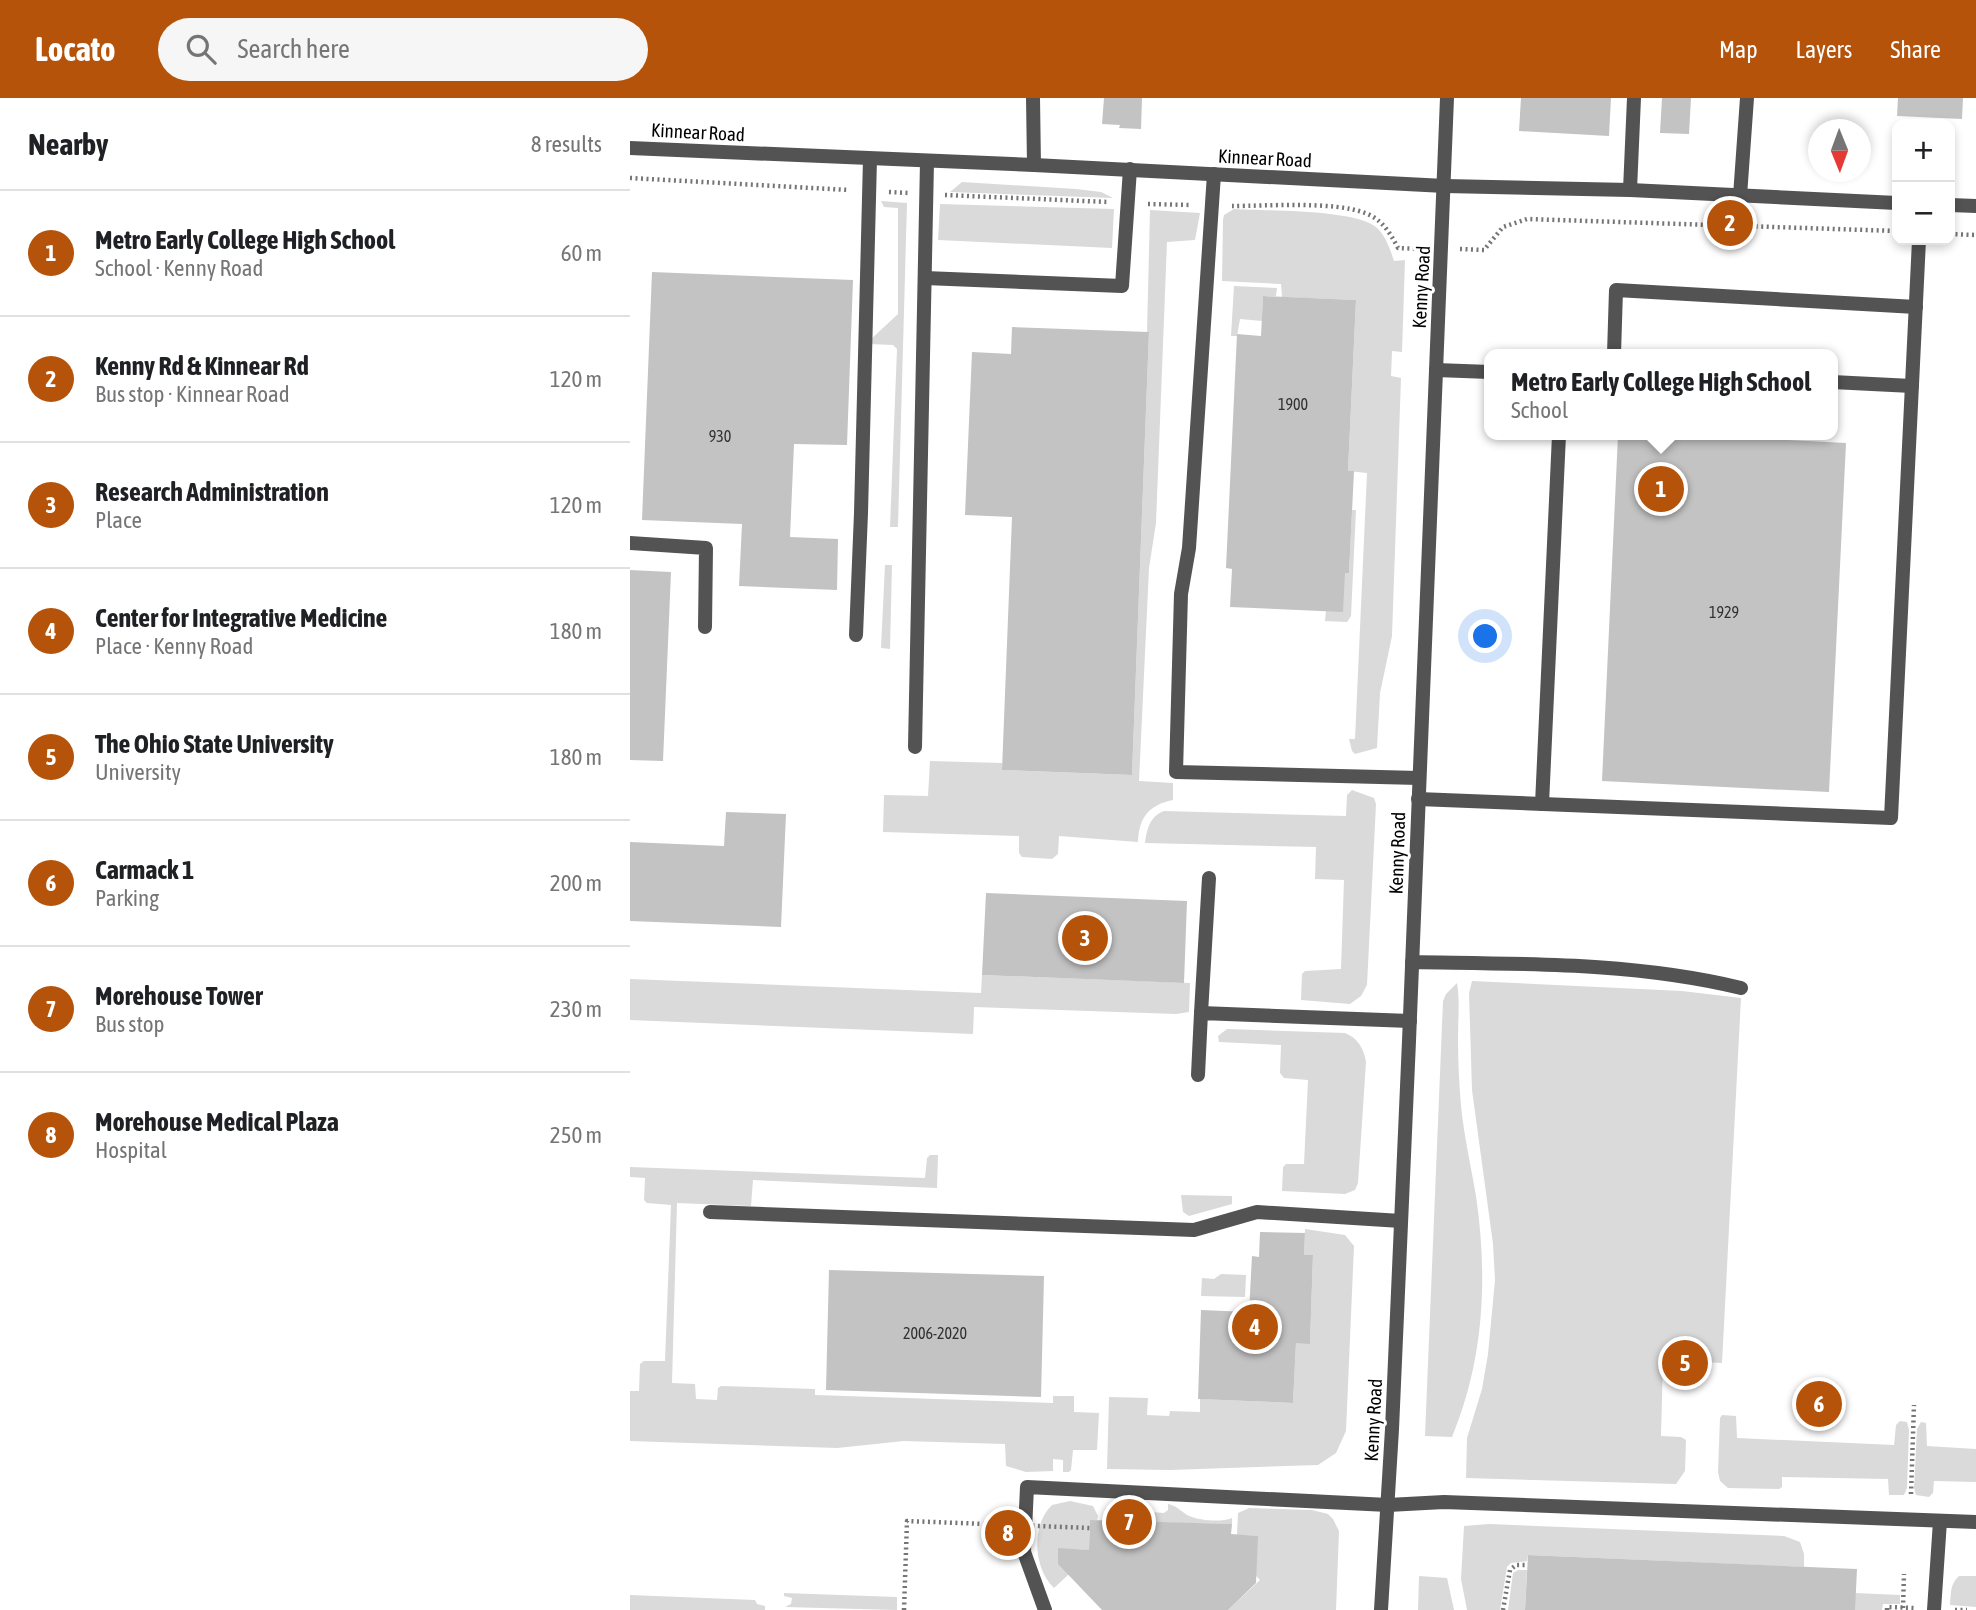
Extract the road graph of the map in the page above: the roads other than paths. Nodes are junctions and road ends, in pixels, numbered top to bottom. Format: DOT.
graph roads {
  1 [pos="1033,98"];
  2 [pos="1447,98"];
  3 [pos="1634,98"];
  4 [pos="1747,98"];
  5 [pos="630,148"];
  6 [pos="870,159"];
  7 [pos="927,162"];
  8 [pos="1034,165"];
  9 [pos="1130,169"];
  10 [pos="1214,174"];
  11 [pos="1445,186"];
  12 [pos="1630,190"];
  13 [pos="1740,196"];
  14 [pos="1892,203"];
  15 [pos="1955,205"];
  16 [pos="1976,206"];
  17 [pos="1919,245"];
  18 [pos="925,278"];
  19 [pos="1916,307"];
  20 [pos="1614,349"];
  21 [pos="1436,370"];
  22 [pos="1484,372"];
  23 [pos="1838,382"];
  24 [pos="1912,386"];
  25 [pos="1559,440"];
  26 [pos="630,543"];
  27 [pos="705,627"];
  28 [pos="856,635"];
  29 [pos="915,747"];
  30 [pos="1419,778"];
  31 [pos="1418,799"];
  32 [pos="1542,804"];
  33 [pos="1209,878"];
  34 [pos="1412,962"];
  35 [pos="1741,988"];
  36 [pos="1201,1013"];
  37 [pos="1410,1021"];
  38 [pos="1198,1075"];
  39 [pos="710,1212"];
  40 [pos="1401,1221"];
  41 [pos="1388,1505"];
  42 [pos="1940,1521"];
  43 [pos="1976,1522"];
  44 [pos="1045,1610"];
  45 [pos="1381,1610"];
  46 [pos="1934,1610"];
  1 -- 8 [label="street"];
  2 -- 11 [label="street, Kenny Road"];
  3 -- 12 [label="street"];
  4 -- 13 [label="street"];
  5 -- 6 [label="street, Kinnear Road"];
  6 -- 7 [label="street, Kinnear Road"];
  6 -- 28 [label="street"];
  7 -- 8 [label="street, Kinnear Road"];
  7 -- 18 [label="street"];
  8 -- 9 [label="street, Kinnear Road"];
  9 -- 10 [label="street, Kinnear Road"];
  9 -- 18 [label="street"];
  10 -- 11 [label="street, Kinnear Road"];
  10 -- 30 [label="street"];
  11 -- 12 [label="street, Kinnear Road"];
  11 -- 21 [label="street, Kenny Road"];
  12 -- 13 [label="street, Kinnear Road"];
  13 -- 14 [label="street, Kinnear Road"];
  15 -- 16 [label="street"];
  17 -- 19 [label="street"];
  18 -- 29 [label="street"];
  19 -- 20 [label="street"];
  19 -- 24 [label="street"];
  21 -- 22 [label="street"];
  21 -- 30 [label="street, Kenny Road"];
  23 -- 24 [label="street"];
  24 -- 32 [label="street"];
  25 -- 32 [label="street"];
  26 -- 27 [label="street"];
  30 -- 31 [label="street, Kenny Road"];
  31 -- 32 [label="street"];
  31 -- 34 [label="street, Kenny Road"];
  33 -- 36 [label="street"];
  34 -- 35 [label="street"];
  34 -- 37 [label="street, Kenny Road"];
  36 -- 37 [label="street"];
  36 -- 38 [label="street"];
  37 -- 40 [label="street, Kenny Road"];
  39 -- 40 [label="street"];
  40 -- 41 [label="street, Kenny Road"];
  41 -- 42 [label="street"];
  41 -- 44 [label="street"];
  41 -- 45 [label="street, Kenny Road"];
  42 -- 43 [label="street"];
  42 -- 46 [label="street"];
}
